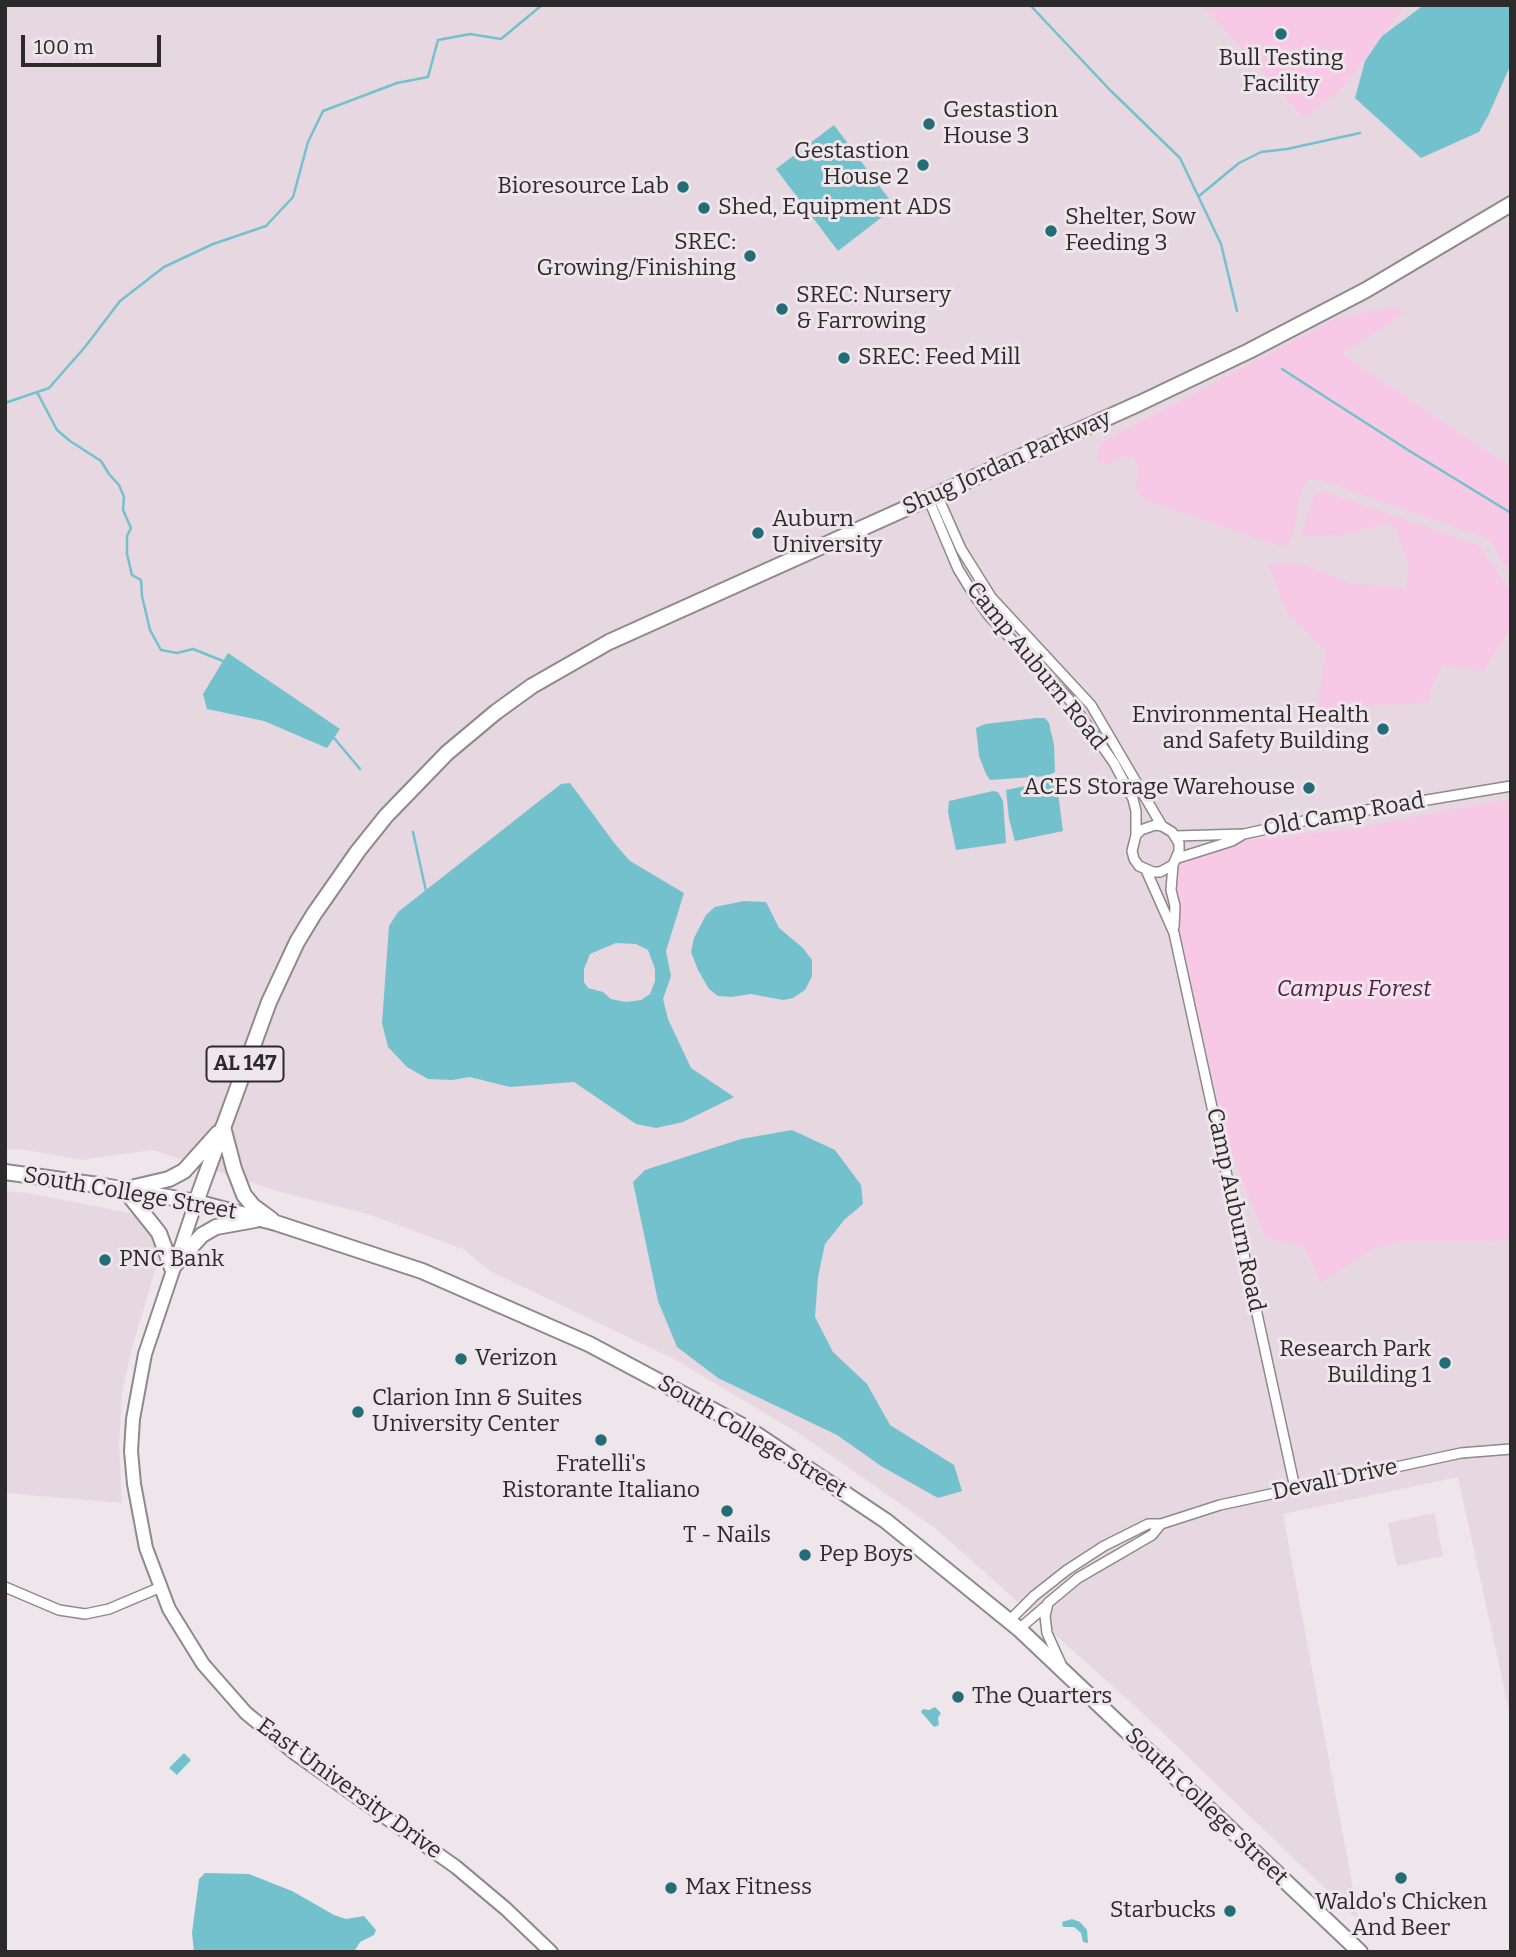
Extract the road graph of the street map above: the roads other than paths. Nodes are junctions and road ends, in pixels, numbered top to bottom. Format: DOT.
graph roads {
  1 [pos="1511,204"];
  2 [pos="932,497"];
  3 [pos="1511,786"];
  4 [pos="1162,826"];
  5 [pos="1244,834"];
  6 [pos="1136,835"];
  7 [pos="1176,836"];
  8 [pos="1175,861"];
  9 [pos="1146,870"];
  10 [pos="1174,933"];
  11 [pos="223,1127"];
  12 [pos="5,1172"];
  13 [pos="124,1189"];
  14 [pos="197,1202"];
  15 [pos="258,1219"];
  16 [pos="275,1223"];
  17 [pos="173,1268"];
  18 [pos="1511,1449"];
  19 [pos="1295,1488"];
  20 [pos="1161,1524"];
  21 [pos="5,1587"];
  22 [pos="161,1587"];
  23 [pos="1048,1603"];
  24 [pos="1014,1625"];
  25 [pos="1063,1669"];
  26 [pos="551,1952"];
  27 [pos="1360,1952"];
  1 -- 2 [label="main road, Shug Jordan Parkway / AL 147"];
  2 -- 4 [label="street, Camp Auburn Road"];
  2 -- 6 [label="street, Camp Auburn Road"];
  2 -- 11 [label="main road, Shug Jordan Parkway / AL 147"];
  3 -- 5 [label="street, Old Camp Road"];
  4 -- 6 [label="street"];
  4 -- 7 [label="street"];
  5 -- 7 [label="street, Old Camp Road"];
  5 -- 8 [label="street, Old Camp Road"];
  6 -- 9 [label="street"];
  7 -- 8 [label="street"];
  8 -- 9 [label="street"];
  8 -- 10 [label="street, Camp Auburn Road"];
  9 -- 10 [label="street, Camp Auburn Road"];
  10 -- 19 [label="street, Camp Auburn Road"];
  11 -- 13 [label="main road"];
  11 -- 14 [label="main road, Shug Jordan Parkway / AL 147"];
  11 -- 16 [label="main road"];
  12 -- 13 [label="main road, South College Street"];
  13 -- 14 [label="main road, South College Street"];
  13 -- 17 [label="main road"];
  14 -- 15 [label="main road, South College Street"];
  14 -- 17 [label="main road, East University Drive"];
  15 -- 16 [label="main road, South College Street"];
  15 -- 17 [label="main road"];
  16 -- 24 [label="main road, South College Street"];
  17 -- 22 [label="main road, East University Drive"];
  18 -- 19 [label="street, Devall Drive"];
  19 -- 20 [label="street, Devall Drive"];
  20 -- 23 [label="street"];
  20 -- 24 [label="street, Devall Drive"];
  21 -- 22 [label="street"];
  22 -- 26 [label="main road, East University Drive"];
  23 -- 24 [label="street"];
  23 -- 25 [label="street"];
  24 -- 25 [label="main road, South College Street"];
  25 -- 27 [label="main road, South College Street"];
}
